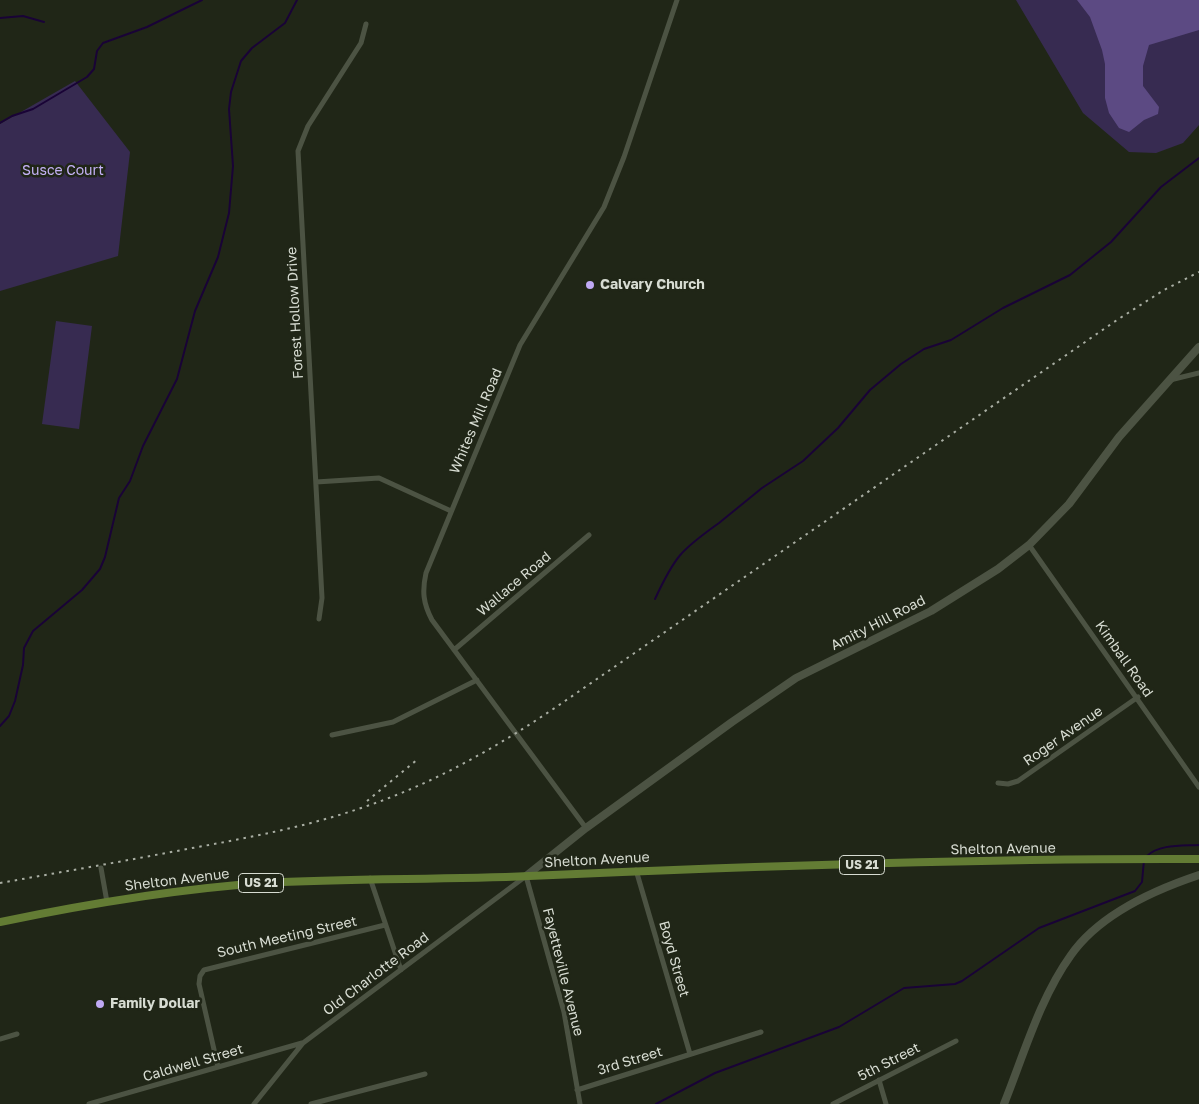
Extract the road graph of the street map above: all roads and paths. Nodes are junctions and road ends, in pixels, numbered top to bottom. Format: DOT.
graph roads {
  1 [pos="677,0"];
  2 [pos="366,24"];
  3 [pos="1199,347"];
  4 [pos="1199,373"];
  5 [pos="1170,380"];
  6 [pos="316,482"];
  7 [pos="451,511"];
  8 [pos="589,535"];
  9 [pos="1029,545"];
  10 [pos="319,619"];
  11 [pos="454,650"];
  12 [pos="476,680"];
  13 [pos="1138,697"];
  14 [pos="332,735"];
  15 [pos="998,783"];
  16 [pos="1199,787"];
  17 [pos="586,828"];
  18 [pos="1199,859"];
  19 [pos="101,868"];
  20 [pos="636,870"];
  21 [pos="1199,875"];
  22 [pos="526,876"];
  23 [pos="370,878"];
  24 [pos="107,902"];
  25 [pos="0,922"];
  26 [pos="386,924"];
  27 [pos="401,970"];
  28 [pos="761,1032"];
  29 [pos="16,1034"];
  30 [pos="0,1039"];
  31 [pos="956,1041"];
  32 [pos="303,1043"];
  33 [pos="690,1054"];
  34 [pos="218,1067"];
  35 [pos="425,1074"];
  36 [pos="879,1080"];
  37 [pos="577,1090"];
  38 [pos="101,1102"];
  39 [pos="89,1104"];
  40 [pos="254,1104"];
  41 [pos="311,1104"];
  42 [pos="580,1104"];
  43 [pos="832,1104"];
  44 [pos="886,1104"];
  45 [pos="1004,1104"];
  1 -- 7 [label="street, Whites Mill Road"];
  2 -- 6 [label="street, Forest Hollow Drive"];
  3 -- 5 [label="street, Amity Hill Road"];
  4 -- 5 [label="street"];
  5 -- 9 [label="street, Amity Hill Road"];
  6 -- 7 [label="street"];
  6 -- 10 [label="street, Forest Hollow Drive"];
  7 -- 11 [label="street, Whites Mill Road"];
  8 -- 11 [label="street, Wallace Road"];
  9 -- 13 [label="street, Kimball Road"];
  9 -- 17 [label="street, Amity Hill Road"];
  11 -- 12 [label="street, Whites Mill Road"];
  12 -- 14 [label="street"];
  12 -- 17 [label="street, Whites Mill Road"];
  13 -- 15 [label="street, Roger Avenue"];
  13 -- 16 [label="street, Kimball Road"];
  17 -- 22 [label="street, Amity Hill Road"];
  18 -- 20 [label="main road, Shelton Avenue / US 21"];
  19 -- 24 [label="street"];
  20 -- 22 [label="main road, Shelton Avenue / US 21"];
  20 -- 33 [label="street, Boyd Street"];
  21 -- 45 [label="street"];
  22 -- 23 [label="main road, Shelton Avenue / US 21"];
  22 -- 27 [label="street, Old Charlotte Road"];
  22 -- 37 [label="street, Fayetteville Avenue"];
  23 -- 24 [label="main road, Shelton Avenue / US 21"];
  23 -- 26 [label="street"];
  24 -- 25 [label="main road, Shelton Avenue / US 21"];
  26 -- 27 [label="street"];
  26 -- 34 [label="street, South Meeting Street"];
  27 -- 32 [label="street, Old Charlotte Road"];
  28 -- 33 [label="street, 3rd Street"];
  29 -- 30 [label="street"];
  31 -- 36 [label="street, 5th Street"];
  32 -- 34 [label="street, Caldwell Street"];
  32 -- 40 [label="street, Old Charlotte Road"];
  33 -- 37 [label="street, 3rd Street"];
  34 -- 38 [label="street, Caldwell Street"];
  35 -- 41 [label="street"];
  36 -- 43 [label="street, 5th Street"];
  36 -- 44 [label="street"];
  37 -- 42 [label="street, Fayetteville Avenue"];
  38 -- 39 [label="street, Caldwell Street"];
}
